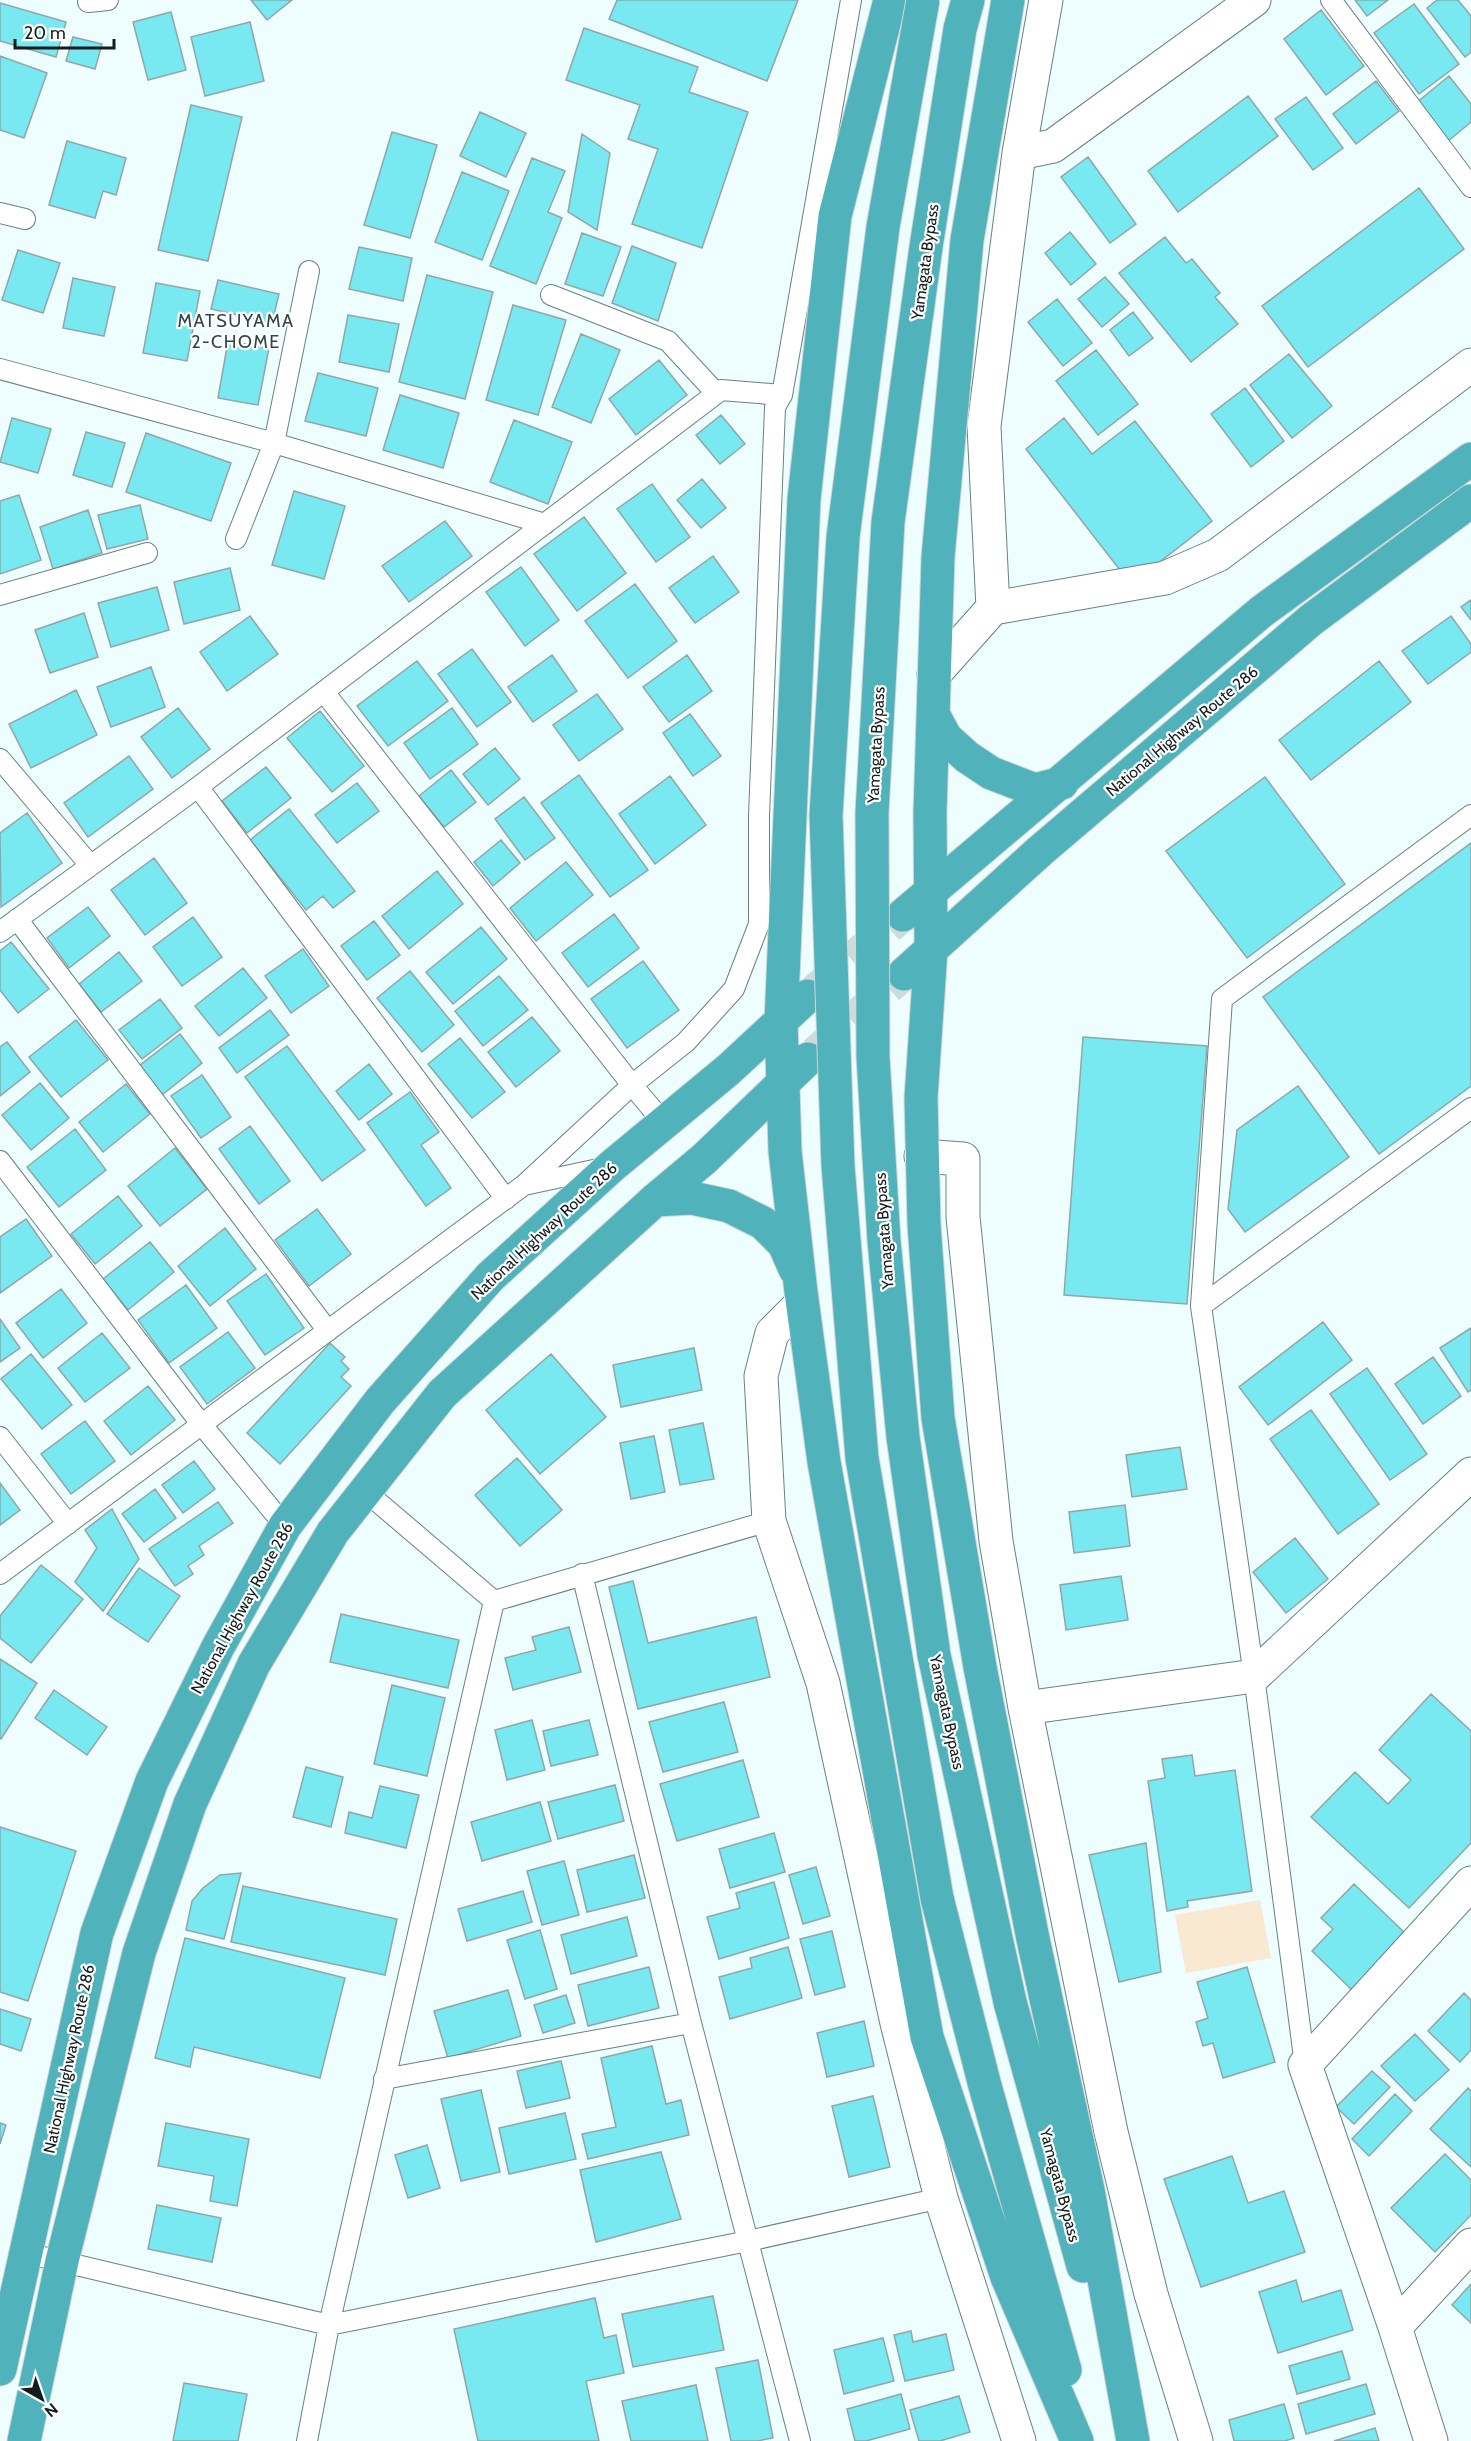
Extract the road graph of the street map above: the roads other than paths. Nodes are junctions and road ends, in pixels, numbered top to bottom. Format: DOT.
graph roads {
  1 [pos="108,0"];
  2 [pos="851,0"];
  3 [pos="890,0"];
  4 [pos="923,0"];
  5 [pos="1008,0"];
  6 [pos="1046,0"];
  7 [pos="1254,0"];
  8 [pos="1331,0"];
  9 [pos="88,2"];
  10 [pos="964,15"];
  11 [pos="1019,153"];
  12 [pos="1471,187"];
  13 [pos="0,213"];
  14 [pos="25,219"];
  15 [pos="309,271"];
  16 [pos="551,295"];
  17 [pos="1471,365"];
  18 [pos="0,369"];
  19 [pos="716,393"];
  20 [pos="782,395"];
  21 [pos="274,443"];
  22 [pos="1471,459"];
  23 [pos="1471,501"];
  24 [pos="545,524"];
  25 [pos="236,539"];
  26 [pos="147,553"];
  27 [pos="0,595"];
  28 [pos="993,608"];
  29 [pos="934,674"];
  30 [pos="324,692"];
  31 [pos="933,714"];
  32 [pos="0,759"];
  33 [pos="1062,783"];
  34 [pos="198,787"];
  35 [pos="1471,815"];
  36 [pos="90,865"];
  37 [pos="931,892"];
  38 [pos="903,915"];
  39 [pos="17,919"];
  40 [pos="0,932"];
  41 [pos="931,950"];
  42 [pos="904,974"];
  43 [pos="808,996"];
  44 [pos="781,1021"];
  45 [pos="796,1069"];
  46 [pos="632,1085"];
  47 [pos="1471,1108"];
  48 [pos="663,1122"];
  49 [pos="921,1156"];
  50 [pos="0,1161"];
  51 [pos="612,1166"];
  52 [pos="524,1185"];
  53 [pos="506,1199"];
  54 [pos="655,1200"];
  55 [pos="801,1291"];
  56 [pos="1201,1306"];
  57 [pos="328,1331"];
  58 [pos="202,1425"];
  59 [pos="0,1437"];
  60 [pos="1471,1474"];
  61 [pos="365,1491"];
  62 [pos="769,1521"];
  63 [pos="68,1524"];
  64 [pos="285,1526"];
  65 [pos="0,1574"];
  66 [pos="582,1574"];
  67 [pos="494,1601"];
  68 [pos="1254,1676"];
  69 [pos="1025,1708"];
  70 [pos="1471,1883"];
  71 [pos="691,2023"];
  72 [pos="1305,2065"];
  73 [pos="384,2079"];
  74 [pos="941,2198"];
  75 [pos="748,2241"];
  76 [pos="1471,2246"];
  77 [pos="26,2253"];
  78 [pos="62,2261"];
  79 [pos="329,2325"];
  80 [pos="1395,2327"];
  81 [pos="0,2369"];
  82 [pos="24,2441"];
  83 [pos="307,2441"];
  84 [pos="800,2441"];
  85 [pos="1019,2441"];
  86 [pos="1077,2441"];
  87 [pos="1085,2441"];
  88 [pos="1132,2441"];
  89 [pos="1196,2441"];
  90 [pos="1431,2441"];
  1 -- 9 [label="lane"];
  2 -- 20 [label="lane"];
  3 -- 44 [label="highway"];
  4 -- 87 [label="highway, bridge"];
  5 -- 29 [label="highway"];
  6 -- 11 [label="street"];
  7 -- 11 [label="street"];
  8 -- 12 [label="lane"];
  10 -- 88 [label="highway, Yamagata Bypass, bridge"];
  11 -- 28 [label="street"];
  13 -- 14 [label="lane"];
  15 -- 21 [label="lane"];
  16 -- 19 [label="lane"];
  17 -- 28 [label="street"];
  18 -- 21 [label="lane"];
  19 -- 20 [label="lane"];
  19 -- 24 [label="lane"];
  20 -- 46 [label="lane"];
  21 -- 24 [label="lane"];
  21 -- 25 [label="lane"];
  22 -- 33 [label="highway"];
  23 -- 41 [label="highway, National Highway Route 286"];
  24 -- 30 [label="lane"];
  26 -- 27 [label="lane"];
  28 -- 29 [label="street"];
  29 -- 31 [label="highway"];
  30 -- 34 [label="lane"];
  30 -- 46 [label="lane"];
  31 -- 33 [label="highway"];
  31 -- 37 [label="highway"];
  32 -- 36 [label="lane"];
  33 -- 37 [label="highway"];
  34 -- 36 [label="lane"];
  34 -- 53 [label="lane"];
  35 -- 56 [label="lane"];
  36 -- 39 [label="lane"];
  37 -- 38 [label="highway"];
  37 -- 41 [label="highway"];
  39 -- 40 [label="lane"];
  39 -- 57 [label="lane"];
  41 -- 42 [label="highway, National Highway Route 286"];
  41 -- 49 [label="highway"];
  43 -- 44 [label="highway, National Highway Route 286"];
  44 -- 45 [label="highway"];
  44 -- 48 [label="highway, National Highway Route 286"];
  45 -- 54 [label="highway"];
  45 -- 55 [label="highway"];
  46 -- 48 [label="lane"];
  46 -- 52 [label="lane"];
  47 -- 56 [label="lane"];
  48 -- 51 [label="highway, National Highway Route 286"];
  49 -- 69 [label="street"];
  49 -- 88 [label="highway"];
  50 -- 58 [label="lane"];
  51 -- 52 [label="lane"];
  51 -- 64 [label="highway, National Highway Route 286"];
  52 -- 53 [label="lane"];
  53 -- 57 [label="lane"];
  54 -- 55 [label="highway"];
  54 -- 61 [label="highway"];
  55 -- 62 [label="street"];
  55 -- 86 [label="highway"];
  56 -- 68 [label="lane"];
  57 -- 58 [label="lane"];
  58 -- 63 [label="lane"];
  58 -- 64 [label="lane"];
  59 -- 63 [label="lane"];
  60 -- 68 [label="street"];
  61 -- 67 [label="lane"];
  61 -- 78 [label="highway"];
  62 -- 66 [label="lane"];
  62 -- 74 [label="street"];
  63 -- 65 [label="lane"];
  64 -- 77 [label="highway, National Highway Route 286"];
  66 -- 67 [label="lane"];
  66 -- 71 [label="lane"];
  67 -- 73 [label="lane"];
  68 -- 69 [label="street"];
  68 -- 72 [label="lane"];
  69 -- 89 [label="street"];
  70 -- 72 [label="street"];
  71 -- 73 [label="lane"];
  71 -- 75 [label="lane"];
  72 -- 80 [label="street"];
  73 -- 79 [label="lane"];
  74 -- 75 [label="lane"];
  74 -- 85 [label="street"];
  75 -- 79 [label="lane"];
  75 -- 84 [label="lane"];
  76 -- 80 [label="street"];
  77 -- 78 [label="lane"];
  77 -- 81 [label="highway, National Highway Route 286"];
  78 -- 79 [label="lane"];
  78 -- 82 [label="highway"];
  79 -- 83 [label="lane"];
  80 -- 90 [label="street"];
}
